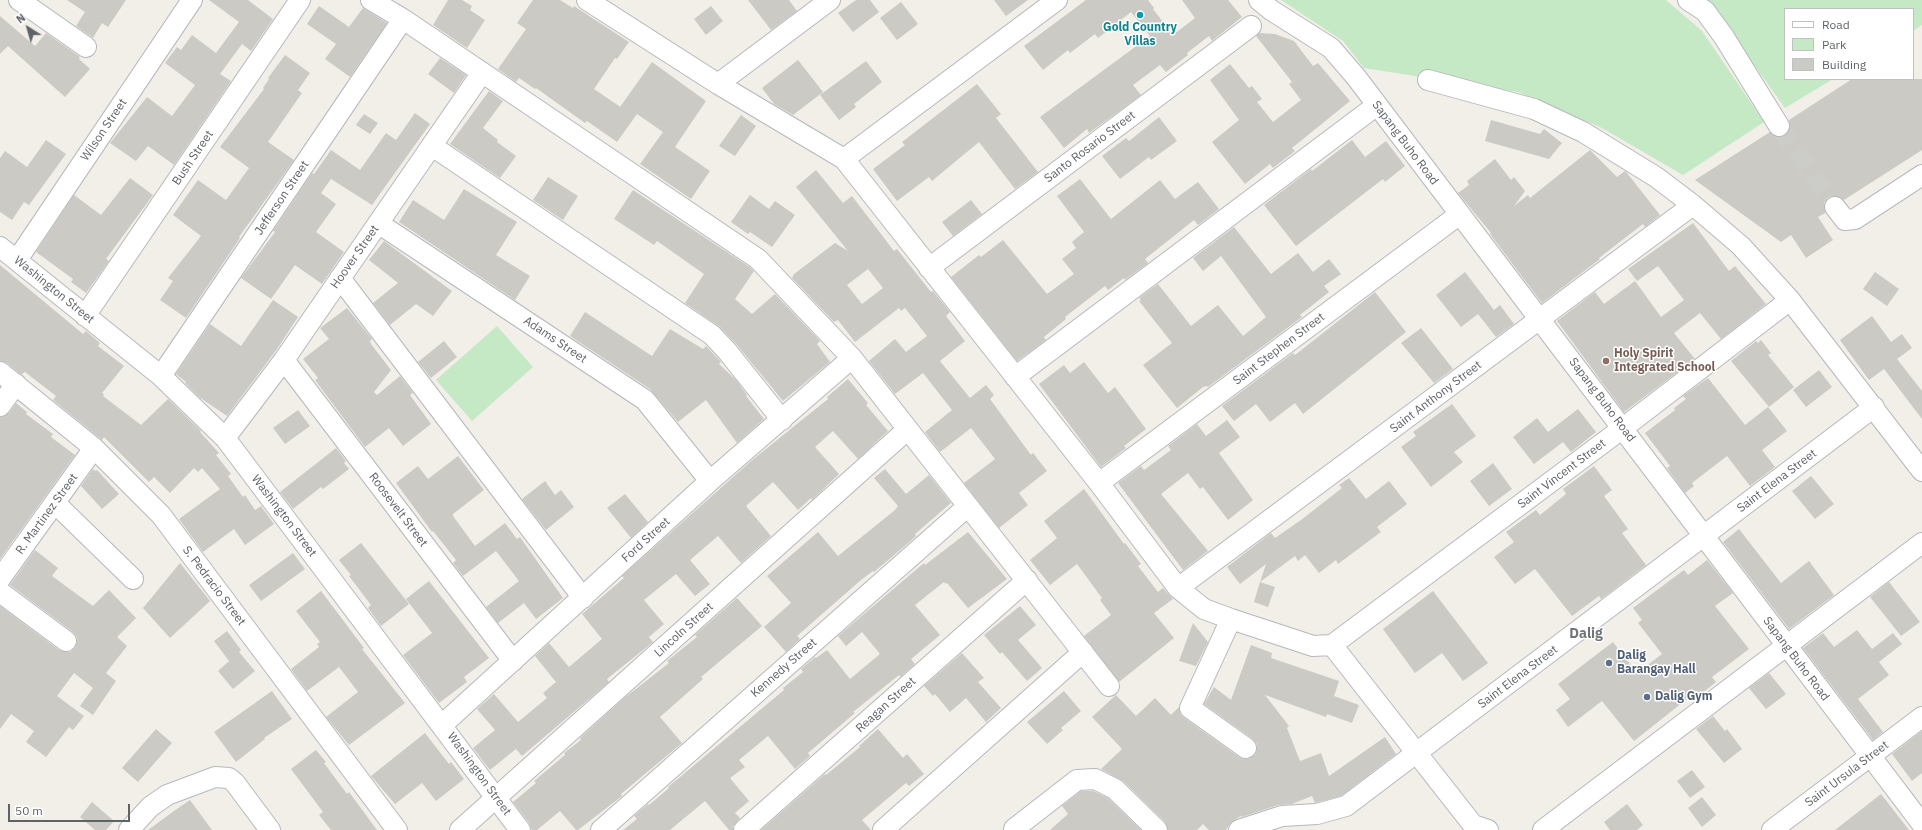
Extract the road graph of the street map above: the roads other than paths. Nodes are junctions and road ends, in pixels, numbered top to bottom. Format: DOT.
graph roads {
  1 [pos="19,0"];
  2 [pos="192,0"];
  3 [pos="300,0"];
  4 [pos="371,0"];
  5 [pos="830,0"];
  6 [pos="1057,0"];
  7 [pos="1259,0"];
  8 [pos="1688,0"];
  9 [pos="592,1"];
  10 [pos="403,19"];
  11 [pos="1251,26"];
  12 [pos="86,47"];
  13 [pos="481,74"];
  14 [pos="1428,80"];
  15 [pos="718,84"];
  16 [pos="1377,105"];
  17 [pos="1779,126"];
  18 [pos="432,146"];
  19 [pos="844,159"];
  20 [pos="1922,174"];
  21 [pos="1693,205"];
  22 [pos="1834,207"];
  23 [pos="1460,214"];
  24 [pos="378,223"];
  25 [pos="0,247"];
  26 [pos="17,260"];
  27 [pos="929,268"];
  28 [pos="340,278"];
  29 [pos="1790,300"];
  30 [pos="85,316"];
  31 [pos="1540,319"];
  32 [pos="852,358"];
  33 [pos="284,360"];
  34 [pos="0,372"];
  35 [pos="161,376"];
  36 [pos="1015,377"];
  37 [pos="16,384"];
  38 [pos="0,406"];
  39 [pos="1874,407"];
  40 [pos="782,420"];
  41 [pos="1623,428"];
  42 [pos="908,429"];
  43 [pos="225,438"];
  44 [pos="94,448"];
  45 [pos="1922,471"];
  46 [pos="710,481"];
  47 [pos="1099,483"];
  48 [pos="55,503"];
  49 [pos="968,506"];
  50 [pos="1704,536"];
  51 [pos="1922,543"];
  52 [pos="132,578"];
  53 [pos="0,579"];
  54 [pos="1027,580"];
  55 [pos="1178,588"];
  56 [pos="0,592"];
  57 [pos="583,598"];
  58 [pos="1231,619"];
  59 [pos="66,641"];
  60 [pos="1332,645"];
  61 [pos="1787,647"];
  62 [pos="1083,652"];
  63 [pos="513,661"];
  64 [pos="1109,686"];
  65 [pos="1922,717"];
  66 [pos="442,724"];
  67 [pos="1246,748"];
  68 [pos="1417,754"];
  69 [pos="1870,757"];
  70 [pos="496,798"];
  71 [pos="1298,823"];
  72 [pos="1922,824"];
  73 [pos="1014,829"];
  74 [pos="129,830"];
  75 [pos="270,830"];
  76 [pos="397,830"];
  77 [pos="460,830"];
  78 [pos="520,830"];
  79 [pos="601,830"];
  80 [pos="744,830"];
  81 [pos="883,830"];
  82 [pos="1157,830"];
  83 [pos="1239,830"];
  84 [pos="1488,830"];
  85 [pos="1543,830"];
  86 [pos="1772,830"];
  1 -- 12 [label="street"];
  2 -- 26 [label="street, Wilson Street"];
  3 -- 30 [label="street, Bush Street"];
  4 -- 10 [label="street"];
  5 -- 15 [label="street"];
  6 -- 19 [label="street"];
  7 -- 16 [label="street, Sapang Buho Road"];
  8 -- 17 [label="street"];
  9 -- 15 [label="street"];
  10 -- 13 [label="street"];
  10 -- 35 [label="street, Jefferson Street"];
  11 -- 27 [label="street, Santo Rosario Street"];
  13 -- 18 [label="street, Hoover Street"];
  13 -- 32 [label="street"];
  14 -- 21 [label="street"];
  15 -- 19 [label="street"];
  16 -- 23 [label="street, Sapang Buho Road"];
  16 -- 36 [label="street"];
  18 -- 24 [label="street, Hoover Street"];
  18 -- 40 [label="street"];
  19 -- 27 [label="street"];
  20 -- 22 [label="street"];
  21 -- 29 [label="street"];
  21 -- 31 [label="street, Saint Anthony Street"];
  23 -- 31 [label="street, Sapang Buho Road"];
  23 -- 47 [label="street, Saint Stephen Street"];
  24 -- 28 [label="street, Hoover Street"];
  24 -- 46 [label="street, Adams Street"];
  25 -- 26 [label="street, Washington Street"];
  26 -- 30 [label="street, Washington Street"];
  27 -- 36 [label="street"];
  28 -- 33 [label="street, Hoover Street"];
  28 -- 57 [label="street"];
  29 -- 39 [label="street"];
  29 -- 41 [label="street, Saint Vincent Street"];
  30 -- 35 [label="street, Washington Street"];
  31 -- 41 [label="street, Sapang Buho Road"];
  31 -- 55 [label="street, Saint Anthony Street"];
  32 -- 40 [label="street, Ford Street"];
  32 -- 42 [label="street"];
  33 -- 43 [label="street, Hoover Street"];
  33 -- 63 [label="street, Roosevelt Street"];
  34 -- 37 [label="street, S. Pedracio Street"];
  35 -- 43 [label="street, Washington Street"];
  36 -- 47 [label="street"];
  37 -- 38 [label="street"];
  37 -- 44 [label="street, S. Pedracio Street"];
  39 -- 45 [label="street"];
  39 -- 50 [label="street, Saint Elena Street"];
  40 -- 46 [label="street, Ford Street"];
  41 -- 50 [label="street, Sapang Buho Road"];
  41 -- 60 [label="street, Saint Vincent Street"];
  42 -- 49 [label="street"];
  42 -- 70 [label="street, Lincoln Street"];
  43 -- 66 [label="street, Washington Street"];
  44 -- 48 [label="street, R. Martinez Street"];
  44 -- 76 [label="street, S. Pedracio Street"];
  46 -- 57 [label="street, Ford Street"];
  47 -- 55 [label="street"];
  48 -- 52 [label="street"];
  48 -- 53 [label="street, R. Martinez Street"];
  49 -- 54 [label="street"];
  49 -- 79 [label="street, Kennedy Street"];
  50 -- 61 [label="street, Sapang Buho Road"];
  50 -- 68 [label="street, Saint Elena Street"];
  51 -- 61 [label="street"];
  54 -- 62 [label="street"];
  54 -- 80 [label="street, Reagan Street"];
  55 -- 58 [label="street"];
  56 -- 59 [label="street"];
  57 -- 63 [label="street, Ford Street"];
  58 -- 60 [label="street"];
  58 -- 67 [label="street"];
  60 -- 68 [label="street"];
  61 -- 69 [label="street, Sapang Buho Road"];
  61 -- 85 [label="street"];
  62 -- 64 [label="street"];
  62 -- 81 [label="street"];
  63 -- 66 [label="street, Ford Street"];
  65 -- 69 [label="street, Saint Ursula Street"];
  66 -- 70 [label="street, Washington Street"];
  68 -- 71 [label="street, Saint Elena Street"];
  68 -- 84 [label="street"];
  69 -- 72 [label="street, Sapang Buho Road"];
  69 -- 86 [label="street, Saint Ursula Street"];
  70 -- 77 [label="street, Lincoln Street"];
  70 -- 78 [label="street, Washington Street"];
  71 -- 83 [label="street, Saint Elena Street"];
  73 -- 82 [label="street"];
  74 -- 75 [label="street"];
}
